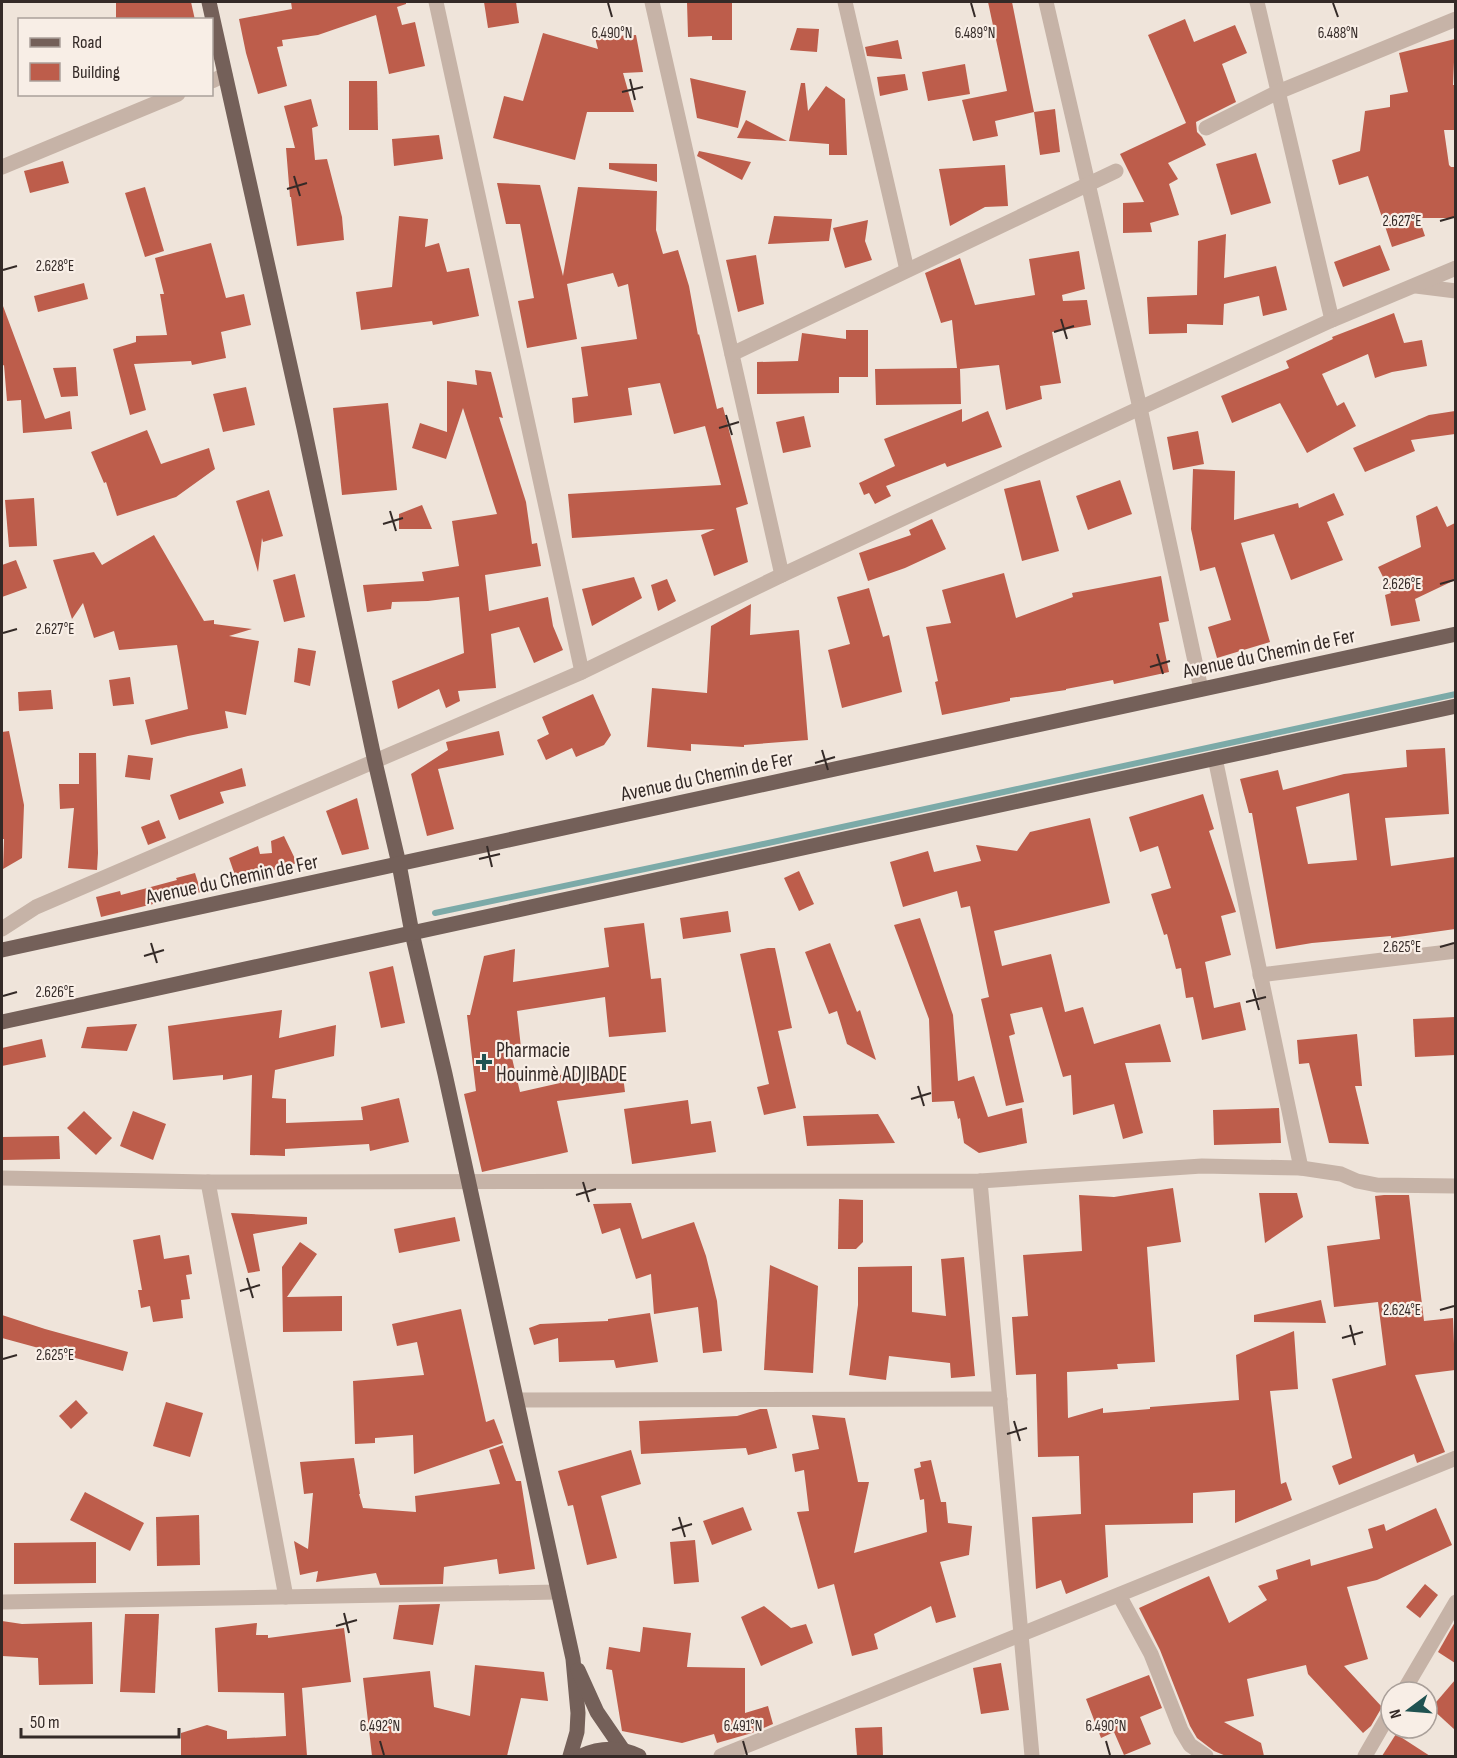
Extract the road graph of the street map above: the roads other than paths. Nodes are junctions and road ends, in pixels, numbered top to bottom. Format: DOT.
graph roads {
  1 [pos="209,2"];
  2 [pos="436,2"];
  3 [pos="652,2"];
  4 [pos="845,2"];
  5 [pos="1046,2"];
  6 [pos="1257,2"];
  7 [pos="211,18"];
  8 [pos="1455,19"];
  9 [pos="213,36"];
  10 [pos="218,78"];
  11 [pos="1278,92"];
  12 [pos="173,96"];
  13 [pos="1206,128"];
  14 [pos="2,167"];
  15 [pos="1116,171"];
  16 [pos="1088,183"];
  17 [pos="1455,268"];
  18 [pos="908,270"];
  19 [pos="1416,286"];
  20 [pos="1455,291"];
  21 [pos="1332,320"];
  22 [pos="732,354"];
  23 [pos="1140,408"];
  24 [pos="782,574"];
  25 [pos="1455,634"];
  26 [pos="582,672"];
  27 [pos="1201,689"];
  28 [pos="1455,706"];
  29 [pos="1215,758"];
  30 [pos="375,762"];
  31 [pos="399,864"];
  32 [pos="2,929"];
  33 [pos="412,933"];
  34 [pos="2,950"];
  35 [pos="1455,951"];
  36 [pos="1260,975"];
  37 [pos="2,1022"];
  38 [pos="1301,1168"];
  39 [pos="2,1178"];
  40 [pos="468,1181"];
  41 [pos="980,1181"];
  42 [pos="208,1182"];
  43 [pos="1455,1186"];
  44 [pos="1000,1399"];
  45 [pos="517,1400"];
  46 [pos="1455,1458"];
  47 [pos="558,1592"];
  48 [pos="1119,1594"];
  49 [pos="286,1597"];
  50 [pos="2,1602"];
  51 [pos="1455,1602"];
  52 [pos="1021,1634"];
  53 [pos="573,1659"];
  54 [pos="1410,1680"];
  55 [pos="1379,1732"];
  56 [pos="623,1750"];
  57 [pos="570,1756"];
  58 [pos="581,1756"];
  59 [pos="639,1756"];
  60 [pos="721,1756"];
  61 [pos="1032,1756"];
  62 [pos="1206,1756"];
  63 [pos="1365,1756"];
  1 -- 7 [label="main road"];
  2 -- 26 [label="street"];
  3 -- 22 [label="street"];
  4 -- 18 [label="street"];
  5 -- 16 [label="street"];
  6 -- 11 [label="street"];
  8 -- 11 [label="street"];
  9 -- 10 [label="main road"];
  10 -- 30 [label="main road"];
  11 -- 13 [label="street"];
  11 -- 21 [label="street"];
  12 -- 14 [label="street"];
  15 -- 16 [label="street"];
  16 -- 18 [label="street"];
  16 -- 23 [label="street"];
  17 -- 19 [label="street"];
  18 -- 22 [label="street"];
  19 -- 20 [label="street"];
  19 -- 21 [label="street"];
  21 -- 23 [label="street"];
  22 -- 24 [label="street"];
  23 -- 24 [label="street"];
  23 -- 27 [label="street"];
  24 -- 26 [label="street"];
  25 -- 27 [label="main road, Avenue du Chemin de Fer"];
  26 -- 30 [label="street"];
  27 -- 31 [label="main road, Avenue du Chemin de Fer"];
  28 -- 29 [label="main road"];
  29 -- 33 [label="main road"];
  29 -- 36 [label="street"];
  30 -- 31 [label="main road"];
  30 -- 32 [label="street"];
  31 -- 33 [label="main road"];
  31 -- 34 [label="main road, Avenue du Chemin de Fer"];
  33 -- 37 [label="main road"];
  33 -- 40 [label="main road"];
  35 -- 36 [label="street"];
  36 -- 38 [label="street"];
  38 -- 41 [label="street"];
  38 -- 43 [label="street"];
  39 -- 42 [label="street"];
  40 -- 41 [label="street"];
  40 -- 42 [label="street"];
  40 -- 45 [label="main road"];
  41 -- 44 [label="street"];
  42 -- 49 [label="street"];
  44 -- 45 [label="street"];
  44 -- 52 [label="street"];
  45 -- 47 [label="main road"];
  46 -- 48 [label="street"];
  47 -- 49 [label="street"];
  47 -- 53 [label="main road"];
  48 -- 52 [label="street"];
  48 -- 62 [label="street"];
  49 -- 50 [label="street"];
  51 -- 54 [label="street"];
  52 -- 60 [label="street"];
  52 -- 61 [label="street"];
  53 -- 56 [label="main road"];
  53 -- 57 [label="main road"];
  55 -- 63 [label="street"];
  56 -- 58 [label="main road"];
  56 -- 59 [label="main road"];
}
